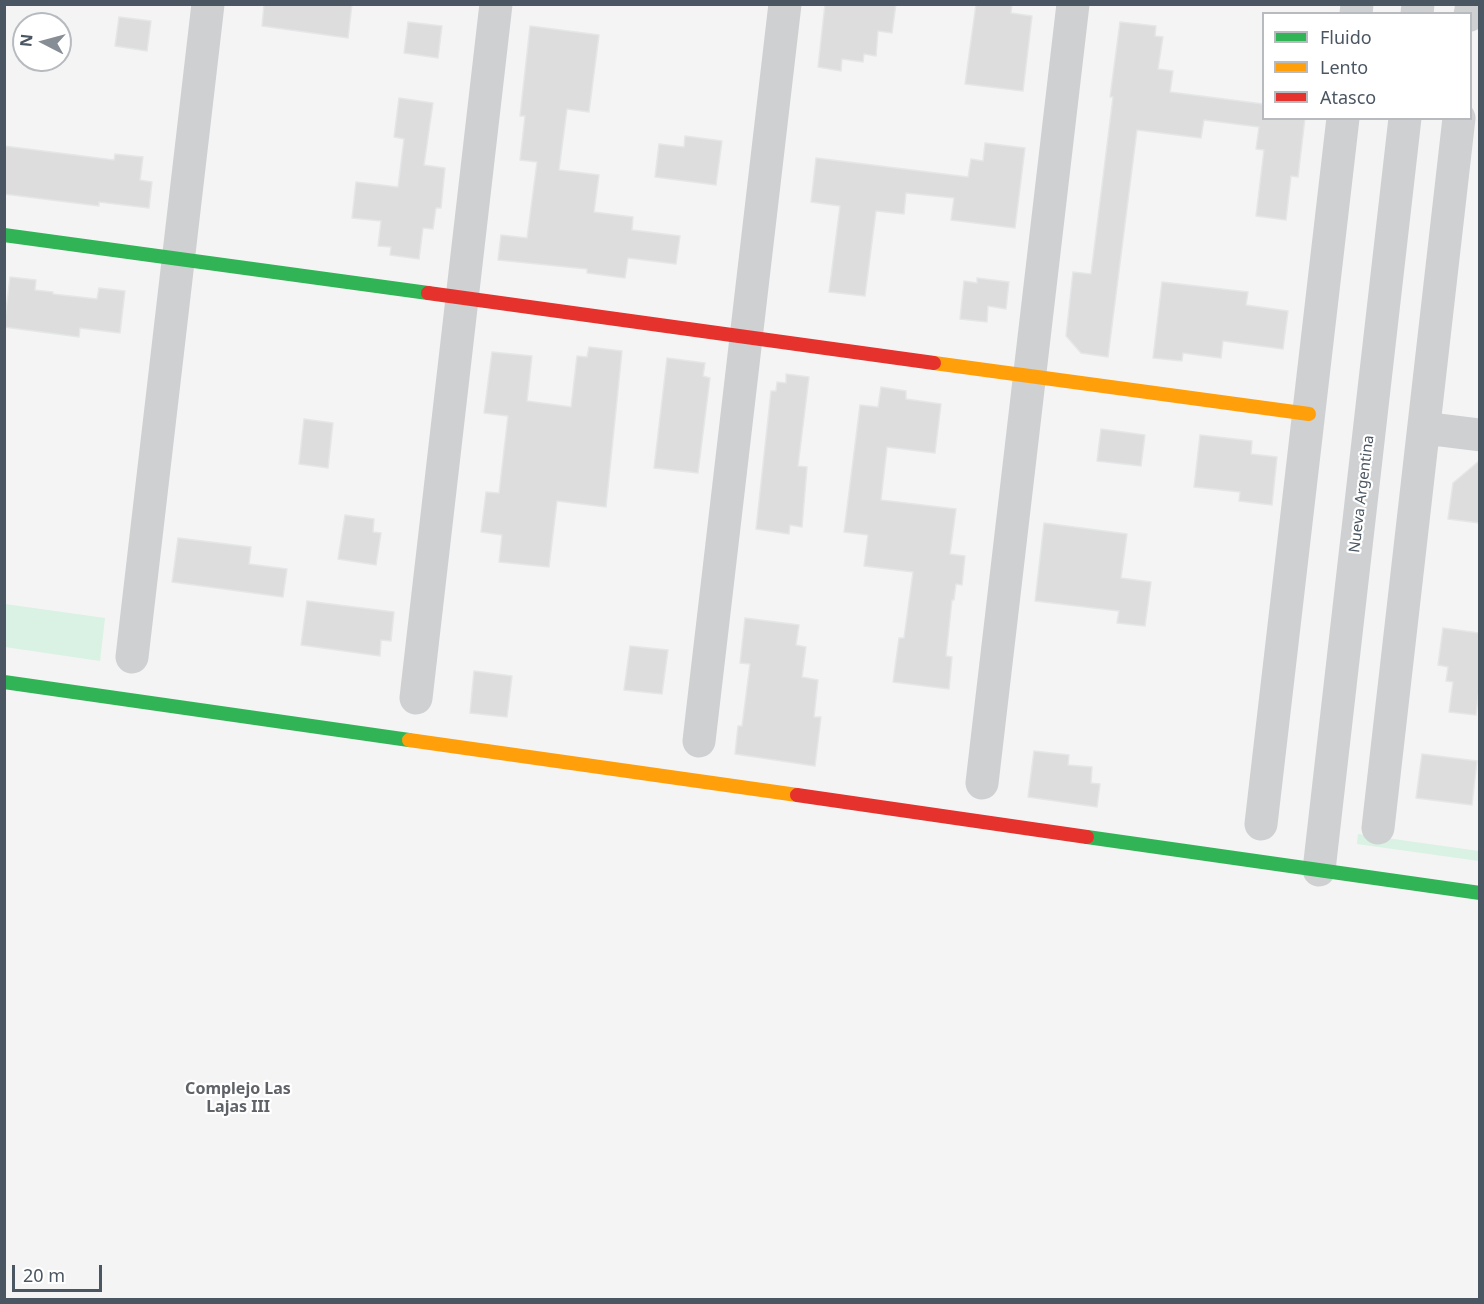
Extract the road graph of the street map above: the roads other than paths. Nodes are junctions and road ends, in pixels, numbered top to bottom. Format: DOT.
graph roads {
  1 [pos="208,4"];
  2 [pos="496,4"];
  3 [pos="784,4"];
  4 [pos="1073,4"];
  5 [pos="1343,120"];
  6 [pos="1405,120"];
  7 [pos="1459,120"];
  8 [pos="4,235"];
  9 [pos="178,259"];
  10 [pos="462,298"];
  11 [pos="746,337"];
  12 [pos="1030,376"];
  13 [pos="1309,414"];
  14 [pos="1424,428"];
  15 [pos="1479,435"];
  16 [pos="132,657"];
  17 [pos="4,682"];
  18 [pos="416,698"];
  19 [pos="699,741"];
  20 [pos="982,783"];
  21 [pos="1262,824"];
  22 [pos="1378,828"];
  23 [pos="1318,870"];
  24 [pos="1479,893"];
  1 -- 9 [label="street"];
  2 -- 10 [label="street"];
  3 -- 11 [label="street"];
  4 -- 12 [label="street"];
  5 -- 13 [label="street"];
  6 -- 23 [label="street, Nueva Argentina"];
  7 -- 14 [label="street"];
  8 -- 9 [label="street"];
  9 -- 10 [label="street"];
  9 -- 16 [label="street"];
  10 -- 11 [label="street"];
  10 -- 18 [label="street"];
  11 -- 12 [label="street"];
  11 -- 19 [label="street"];
  12 -- 13 [label="street"];
  12 -- 20 [label="street"];
  13 -- 21 [label="street"];
  14 -- 15 [label="street"];
  14 -- 22 [label="street"];
  17 -- 23 [label="street"];
  23 -- 24 [label="street"];
}
